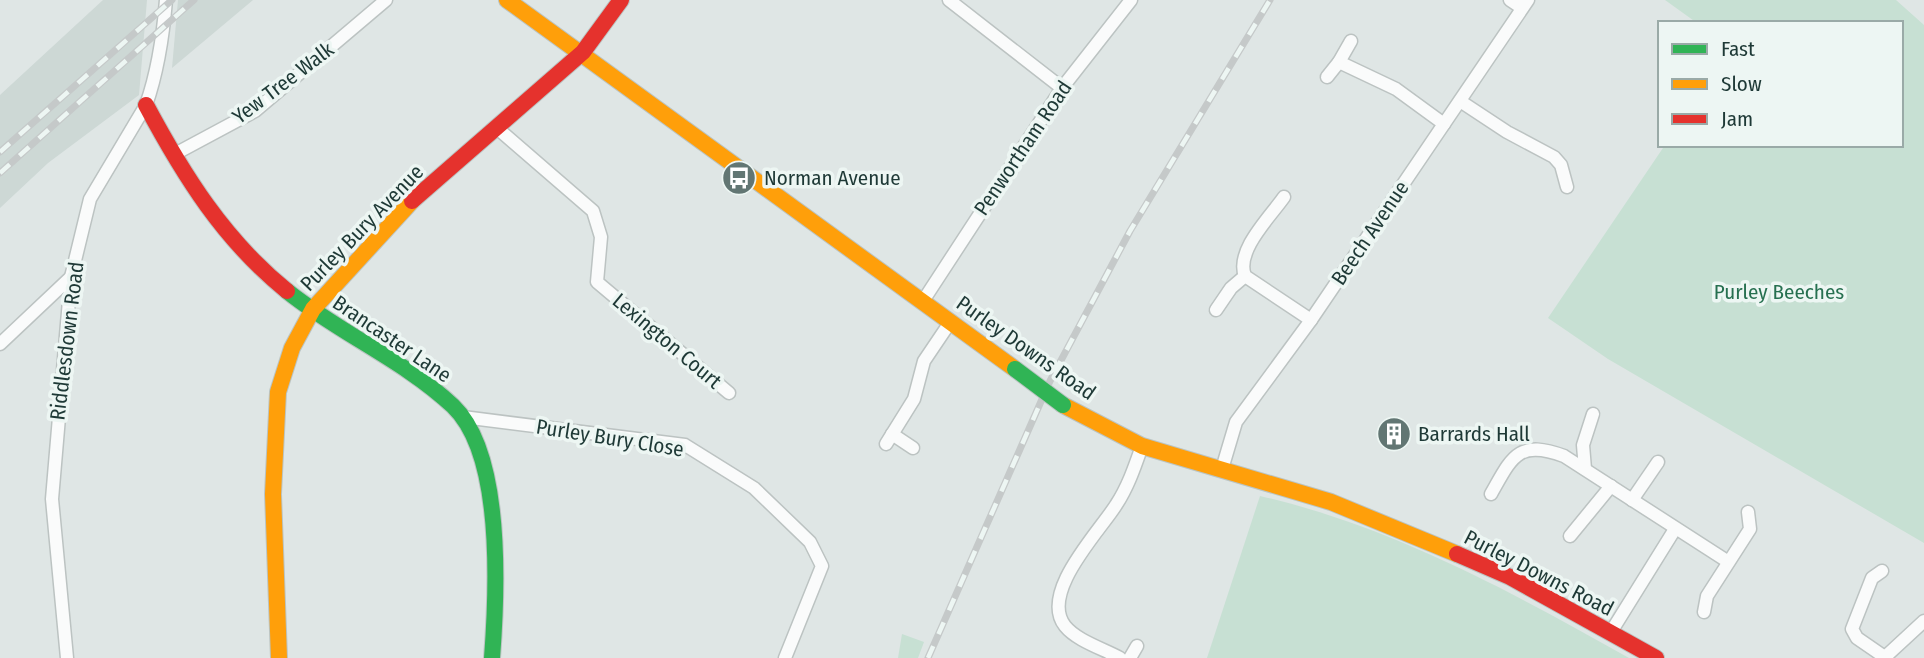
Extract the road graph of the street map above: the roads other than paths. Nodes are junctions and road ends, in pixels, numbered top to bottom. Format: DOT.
graph roads {
  1 [pos="166,0"];
  2 [pos="386,0"];
  3 [pos="507,0"];
  4 [pos="621,0"];
  5 [pos="949,0"];
  6 [pos="1131,0"];
  7 [pos="1510,0"];
  8 [pos="1525,4"];
  9 [pos="1351,41"];
  10 [pos="583,52"];
  11 [pos="1339,62"];
  12 [pos="1327,78"];
  13 [pos="1062,88"];
  14 [pos="1460,101"];
  15 [pos="146,105"];
  16 [pos="1444,124"];
  17 [pos="498,128"];
  18 [pos="173,155"];
  19 [pos="1567,187"];
  20 [pos="1284,197"];
  21 [pos="1245,276"];
  22 [pos="71,277"];
  23 [pos="923,301"];
  24 [pos="313,310"];
  25 [pos="1216,310"];
  26 [pos="1311,320"];
  27 [pos="951,321"];
  28 [pos="0,344"];
  29 [pos="729,393"];
  30 [pos="1594,414"];
  31 [pos="463,417"];
  32 [pos="1142,446"];
  33 [pos="913,448"];
  34 [pos="1658,463"];
  35 [pos="1222,469"];
  36 [pos="1585,469"];
  37 [pos="1611,486"];
  38 [pos="1490,494"];
  39 [pos="1632,500"];
  40 [pos="1748,512"];
  41 [pos="1675,529"];
  42 [pos="1570,536"];
  43 [pos="1727,561"];
  44 [pos="1882,571"];
  45 [pos="1704,612"];
  46 [pos="1924,621"];
  47 [pos="1611,632"];
  48 [pos="67,658"];
  49 [pos="279,658"];
  50 [pos="492,658"];
  51 [pos="785,658"];
  52 [pos="1120,658"];
  53 [pos="1656,658"];
  54 [pos="1885,658"];
  1 -- 15 [label="street, Riddlesdown Road"];
  2 -- 18 [label="street, Yew Tree Walk"];
  3 -- 10 [label="street, Purley Downs Road"];
  4 -- 10 [label="street"];
  5 -- 13 [label="street"];
  6 -- 13 [label="street, Penwortham Road"];
  7 -- 8 [label="street"];
  8 -- 14 [label="street, Beech Avenue"];
  9 -- 11 [label="street"];
  10 -- 17 [label="street, Purley Bury Avenue"];
  10 -- 23 [label="street, Purley Downs Road"];
  11 -- 12 [label="street"];
  11 -- 16 [label="street"];
  13 -- 23 [label="street, Penwortham Road"];
  14 -- 16 [label="street, Beech Avenue"];
  14 -- 19 [label="street"];
  15 -- 18 [label="street, Brancaster Lane"];
  15 -- 22 [label="street, Riddlesdown Road"];
  16 -- 26 [label="street, Beech Avenue"];
  17 -- 24 [label="street, Purley Bury Avenue"];
  17 -- 29 [label="street, Lexington Court"];
  18 -- 24 [label="street, Brancaster Lane"];
  20 -- 21 [label="street"];
  21 -- 25 [label="street"];
  21 -- 26 [label="street"];
  22 -- 28 [label="street"];
  22 -- 48 [label="street, Riddlesdown Road"];
  23 -- 27 [label="street, Purley Downs Road"];
  24 -- 31 [label="street, Brancaster Lane"];
  24 -- 49 [label="street, Purley Bury Avenue"];
  26 -- 35 [label="street, Beech Avenue"];
  27 -- 32 [label="street, Purley Downs Road, bridge"];
  27 -- 33 [label="street"];
  30 -- 36 [label="street"];
  31 -- 50 [label="street, Brancaster Lane"];
  31 -- 51 [label="street, Purley Bury Close"];
  32 -- 35 [label="street, Purley Downs Road"];
  32 -- 52 [label="street"];
  34 -- 39 [label="street"];
  35 -- 47 [label="street, Purley Downs Road"];
  36 -- 37 [label="street"];
  36 -- 38 [label="street"];
  37 -- 39 [label="street"];
  37 -- 42 [label="street"];
  39 -- 41 [label="street"];
  40 -- 43 [label="street"];
  41 -- 43 [label="street"];
  41 -- 47 [label="street"];
  43 -- 45 [label="street"];
  44 -- 54 [label="street"];
  46 -- 54 [label="street"];
  47 -- 53 [label="street, Purley Downs Road"];
}
